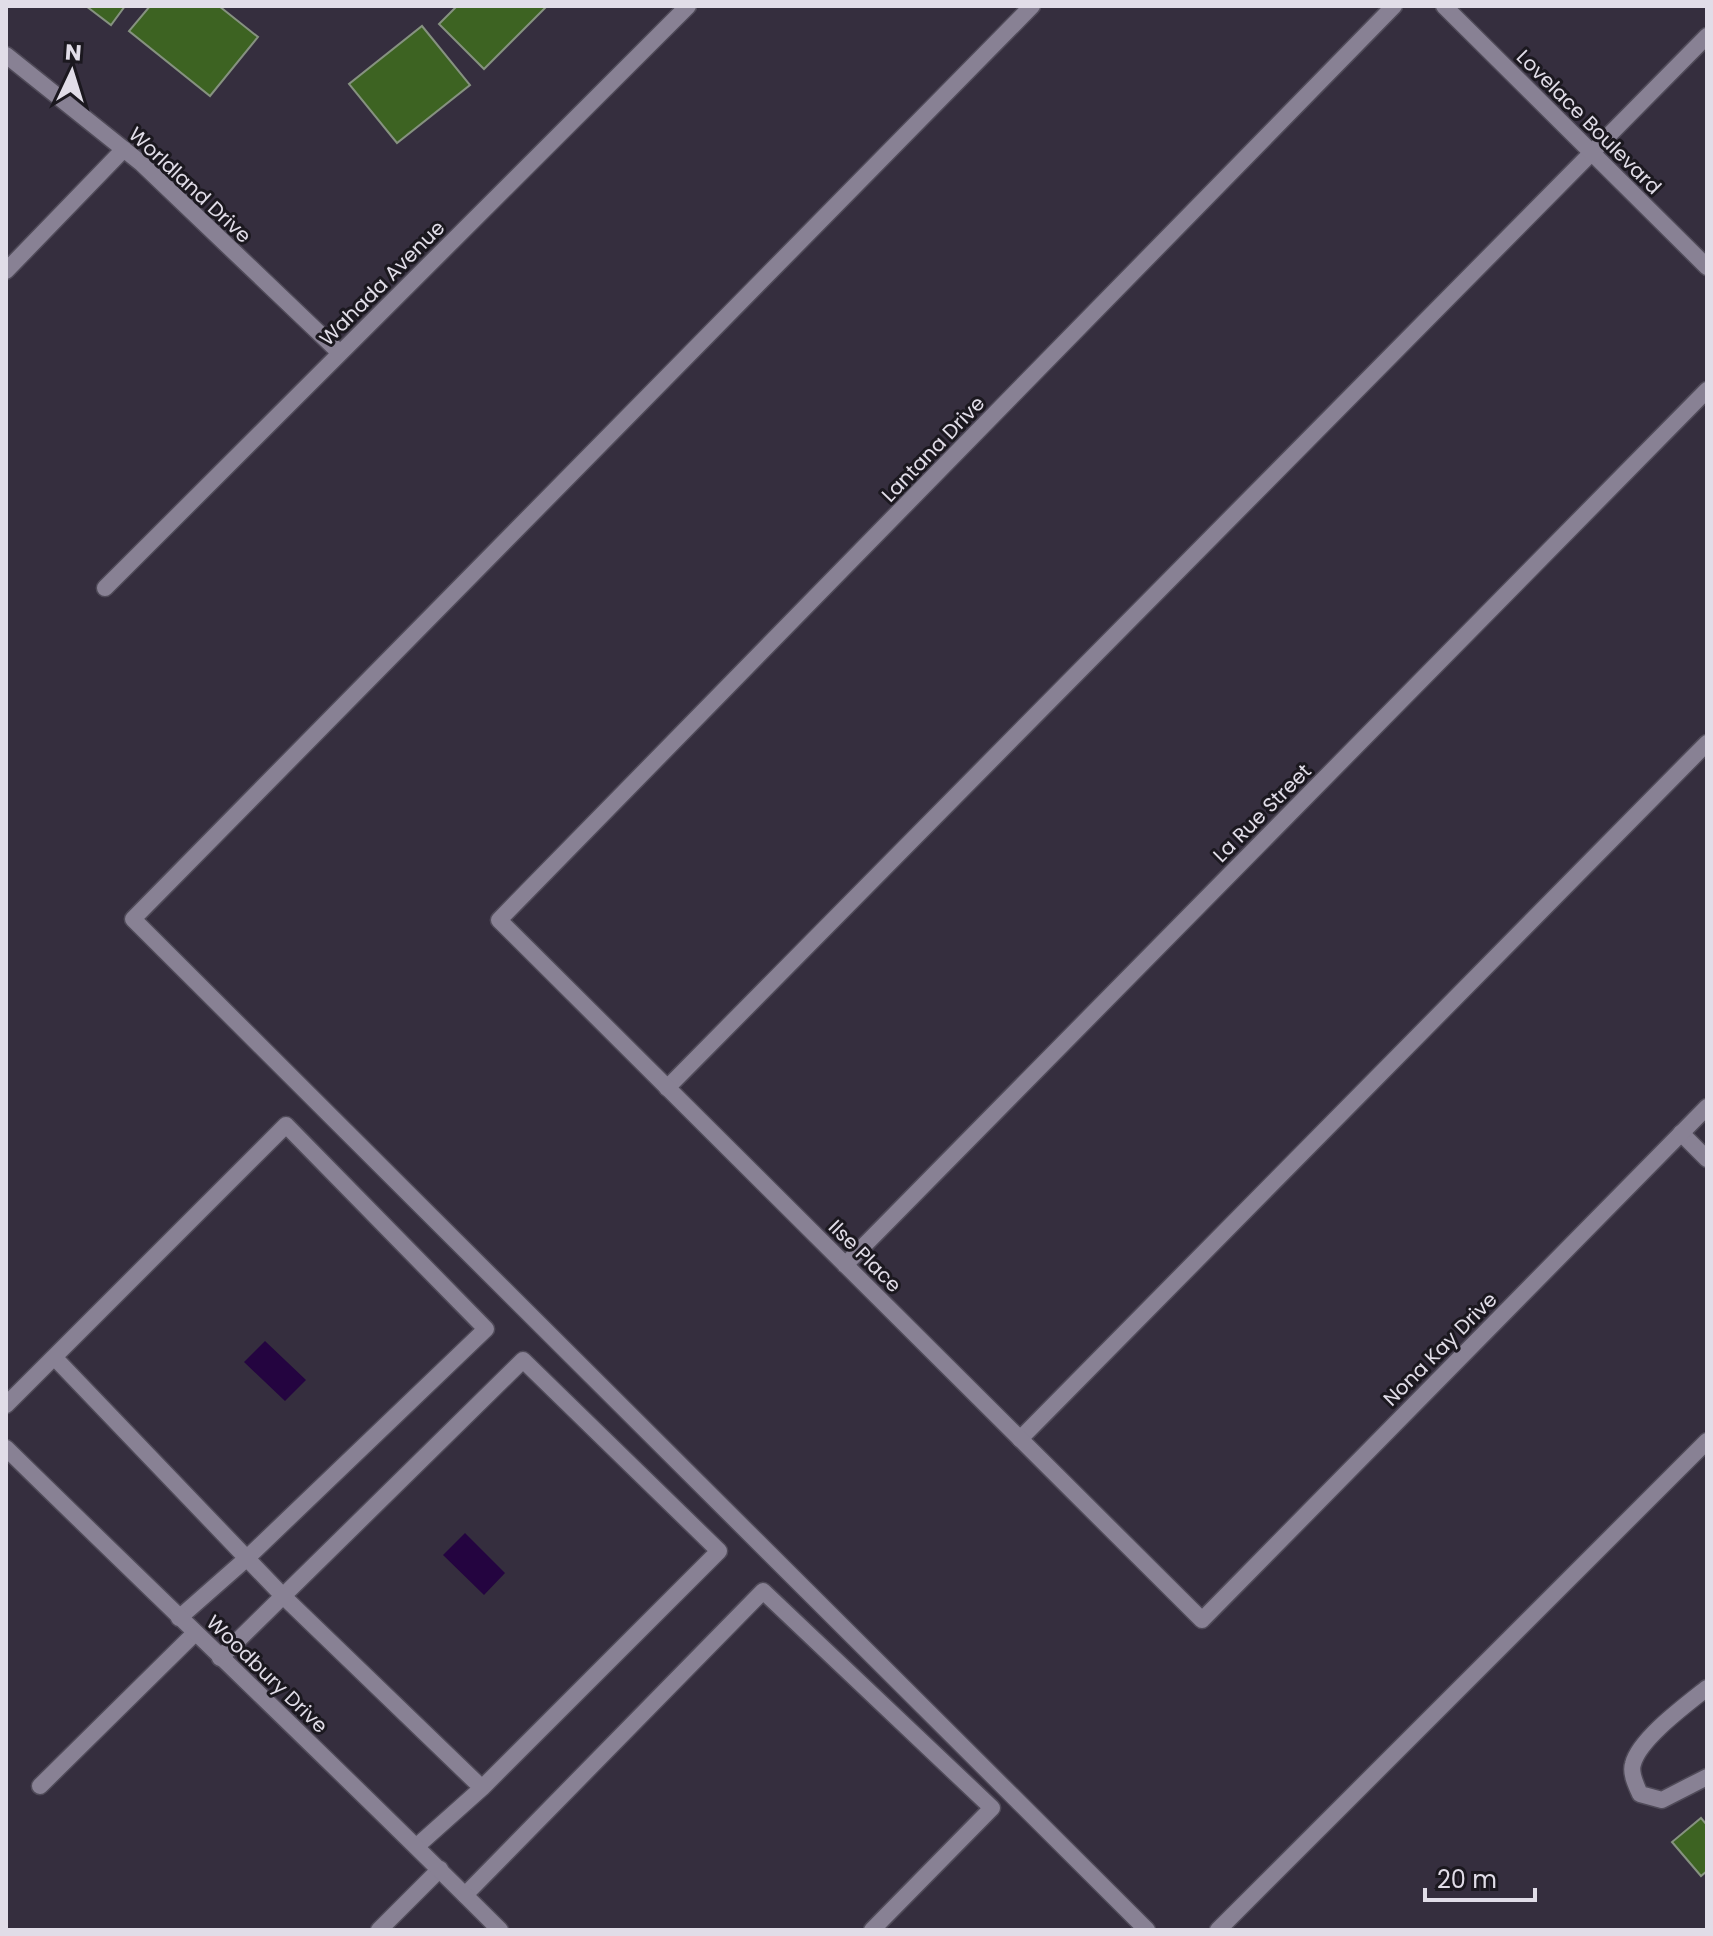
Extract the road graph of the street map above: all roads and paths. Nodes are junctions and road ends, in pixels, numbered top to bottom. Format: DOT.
graph roads {
  1 [pos="1032,6"];
  2 [pos="1394,6"];
  3 [pos="1444,6"];
  4 [pos="684,7"];
  5 [pos="1707,36"];
  6 [pos="6,55"];
  7 [pos="124,149"];
  8 [pos="1592,153"];
  9 [pos="1707,267"];
  10 [pos="6,271"];
  11 [pos="340,353"];
  12 [pos="1707,390"];
  13 [pos="105,588"];
  14 [pos="1707,743"];
  15 [pos="499,920"];
  16 [pos="667,1088"];
  17 [pos="1707,1107"];
  18 [pos="1681,1133"];
  19 [pos="1707,1159"];
  20 [pos="845,1265"];
  21 [pos="54,1357"];
  22 [pos="6,1405"];
  23 [pos="1020,1439"];
  24 [pos="1707,1441"];
  25 [pos="6,1448"];
  26 [pos="246,1559"];
  27 [pos="283,1596"];
  28 [pos="179,1618"];
  29 [pos="1202,1620"];
  30 [pos="195,1633"];
  31 [pos="220,1658"];
  32 [pos="1707,1688"];
  33 [pos="1707,1777"];
  34 [pos="40,1786"];
  35 [pos="482,1788"];
  36 [pos="417,1846"];
  37 [pos="440,1869"];
  38 [pos="465,1895"];
  39 [pos="379,1930"];
  40 [pos="500,1930"];
  41 [pos="872,1930"];
  42 [pos="1147,1930"];
  43 [pos="1218,1930"];
  1 -- 42 [label="street"];
  2 -- 15 [label="street, Lantana Drive"];
  3 -- 8 [label="street, Lovelace Boulevard"];
  4 -- 11 [label="street, Wahada Avenue"];
  5 -- 8 [label="street"];
  6 -- 7 [label="street, Worldland Drive"];
  7 -- 10 [label="street"];
  7 -- 11 [label="street, Worldland Drive"];
  8 -- 9 [label="street, Lovelace Boulevard"];
  8 -- 16 [label="street"];
  11 -- 13 [label="street, Wahada Avenue"];
  12 -- 20 [label="street, La Rue Street"];
  14 -- 23 [label="street"];
  15 -- 16 [label="street, Ilse Place"];
  16 -- 20 [label="street, Ilse Place"];
  17 -- 18 [label="street, Nona Kay Drive"];
  18 -- 19 [label="street"];
  18 -- 29 [label="street, Nona Kay Drive"];
  20 -- 23 [label="street, Ilse Place"];
  21 -- 22 [label="street"];
  21 -- 26 [label="street"];
  21 -- 26 [label="street"];
  23 -- 29 [label="street, Ilse Place"];
  24 -- 43 [label="street"];
  25 -- 28 [label="street, Woodbury Drive"];
  26 -- 27 [label="street"];
  26 -- 28 [label="street"];
  27 -- 31 [label="street"];
  27 -- 35 [label="street"];
  27 -- 35 [label="street"];
  28 -- 30 [label="street, Woodbury Drive"];
  30 -- 31 [label="street, Woodbury Drive"];
  30 -- 34 [label="street"];
  31 -- 36 [label="street, Woodbury Drive"];
  32 -- 33 [label="street"];
  35 -- 36 [label="street"];
  36 -- 37 [label="street, Woodbury Drive"];
  37 -- 38 [label="street, Woodbury Drive"];
  37 -- 39 [label="street"];
  38 -- 40 [label="street, Woodbury Drive"];
  38 -- 41 [label="street"];
}
